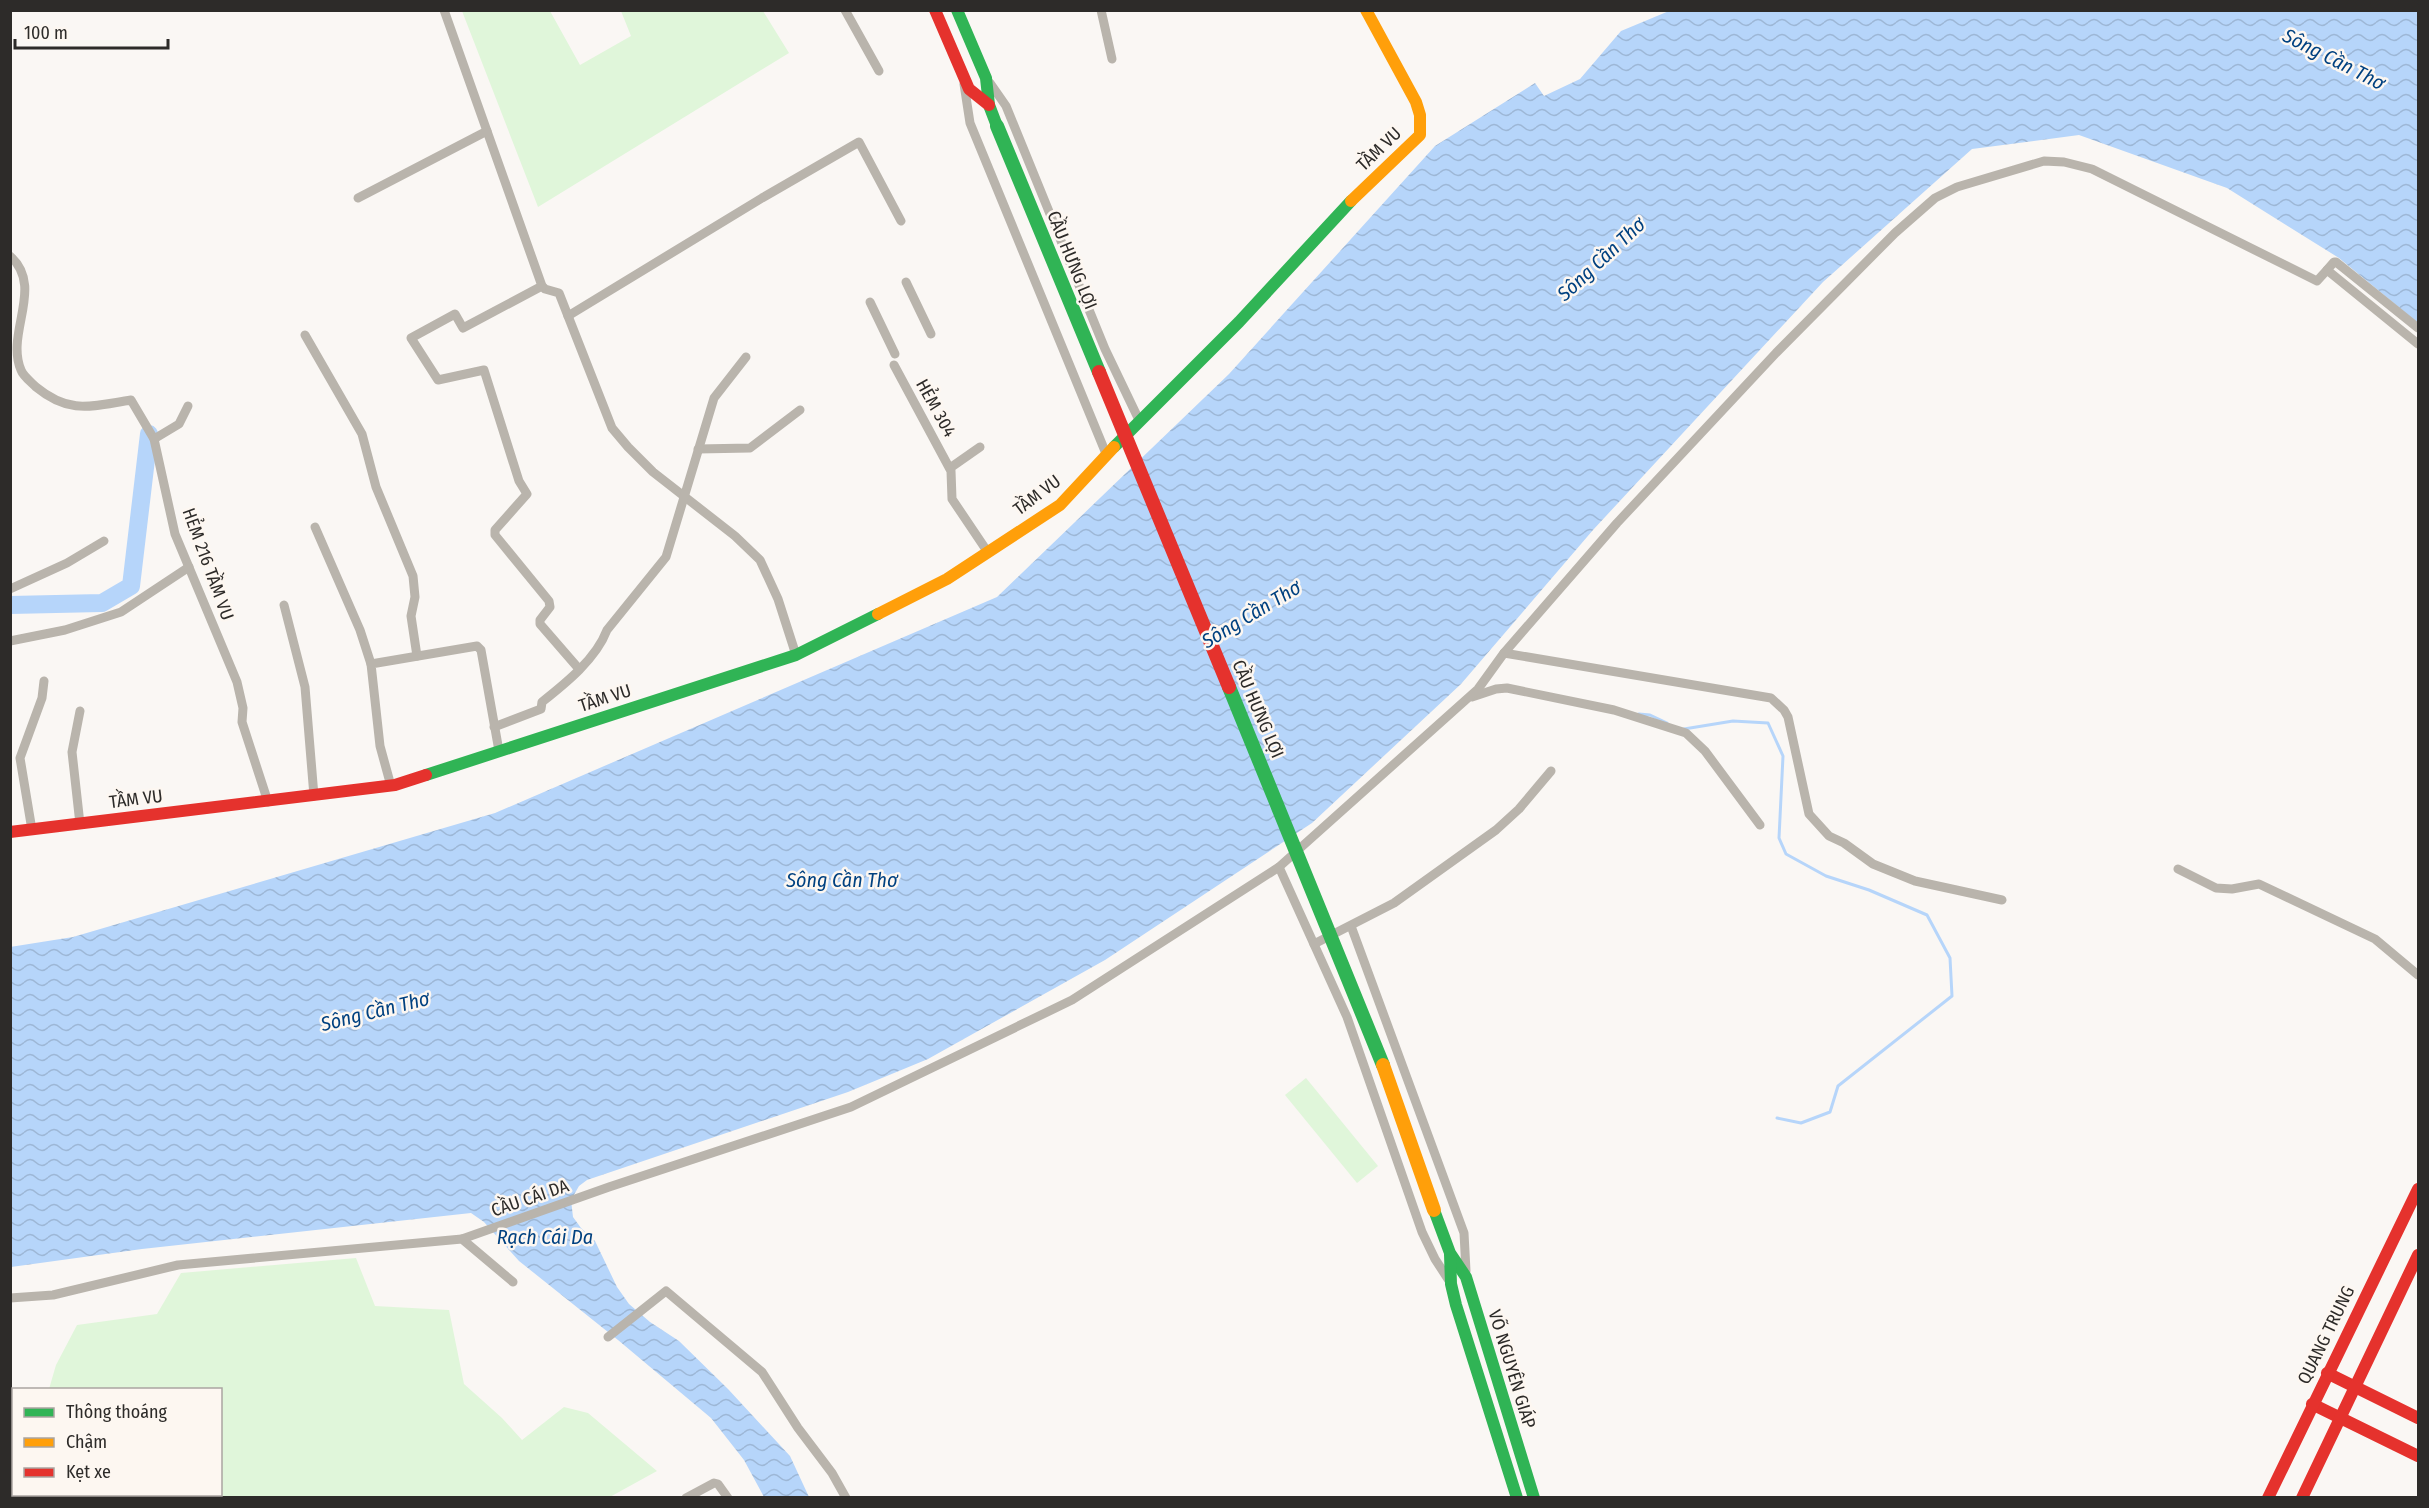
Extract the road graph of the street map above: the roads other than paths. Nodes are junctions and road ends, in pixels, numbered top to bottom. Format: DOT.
graph roads {
  1 [pos="444,10"];
  2 [pos="845,10"];
  3 [pos="935,10"];
  4 [pos="957,10"];
  5 [pos="1101,10"];
  6 [pos="1366,10"];
  7 [pos="1112,59"];
  8 [pos="879,71"];
  9 [pos="962,73"];
  10 [pos="986,78"];
  11 [pos="989,105"];
  12 [pos="487,131"];
  13 [pos="358,198"];
  14 [pos="901,221"];
  15 [pos="10,256"];
  16 [pos="2328,270"];
  17 [pos="906,282"];
  18 [pos="542,286"];
  19 [pos="870,302"];
  20 [pos="568,316"];
  21 [pos="2418,328"];
  22 [pos="931,334"];
  23 [pos="305,335"];
  24 [pos="2418,344"];
  25 [pos="895,354"];
  26 [pos="746,357"];
  27 [pos="894,365"];
  28 [pos="188,406"];
  29 [pos="800,411"];
  30 [pos="1138,420"];
  31 [pos="154,439"];
  32 [pos="980,447"];
  33 [pos="698,449"];
  34 [pos="1107,456"];
  35 [pos="950,468"];
  36 [pos="684,498"];
  37 [pos="315,527"];
  38 [pos="104,542"];
  39 [pos="987,551"];
  40 [pos="189,567"];
  41 [pos="10,589"];
  42 [pos="284,605"];
  43 [pos="10,641"];
  44 [pos="417,656"];
  45 [pos="796,656"];
  46 [pos="1501,657"];
  47 [pos="371,664"];
  48 [pos="579,669"];
  49 [pos="44,681"];
  50 [pos="1467,699"];
  51 [pos="81,711"];
  52 [pos="494,727"];
  53 [pos="499,751"];
  54 [pos="1551,771"];
  55 [pos="391,786"];
  56 [pos="314,796"];
  57 [pos="268,802"];
  58 [pos="80,824"];
  59 [pos="1760,825"];
  60 [pos="32,830"];
  61 [pos="10,832"];
  62 [pos="1279,867"];
  63 [pos="2178,869"];
  64 [pos="2002,900"];
  65 [pos="1351,926"];
  66 [pos="1314,944"];
  67 [pos="2418,975"];
  68 [pos="2418,1189"];
  69 [pos="1434,1210"];
  70 [pos="462,1239"];
  71 [pos="1450,1254"];
  72 [pos="2417,1261"];
  73 [pos="1466,1277"];
  74 [pos="513,1282"];
  75 [pos="1451,1284"];
  76 [pos="10,1298"];
  77 [pos="608,1337"];
  78 [pos="2327,1373"];
  79 [pos="2355,1387"];
  80 [pos="2312,1404"];
  81 [pos="2340,1418"];
  82 [pos="2418,1418"];
  83 [pos="1515,1442"];
  84 [pos="1500,1447"];
  85 [pos="2418,1456"];
  86 [pos="686,1497"];
  87 [pos="728,1497"];
  88 [pos="846,1497"];
  89 [pos="1517,1497"];
  90 [pos="1534,1497"];
  91 [pos="2268,1497"];
  92 [pos="2302,1497"];
  1 -- 12 [label="street"];
  2 -- 8 [label="street"];
  3 -- 9 [label="main road"];
  4 -- 10 [label="main road"];
  5 -- 7 [label="street"];
  6 -- 30 [label="main road, TẦM VU"];
  9 -- 11 [label="main road"];
  9 -- 34 [label="street"];
  10 -- 11 [label="main road"];
  10 -- 30 [label="street"];
  11 -- 69 [label="main road, CẦU HƯNG LỢI, bridge"];
  12 -- 13 [label="street"];
  12 -- 18 [label="street"];
  14 -- 20 [label="street"];
  15 -- 31 [label="street, HẺM 216 TẦM VU"];
  16 -- 21 [label="street"];
  16 -- 24 [label="street"];
  16 -- 46 [label="street, CẦU CÁI DA"];
  17 -- 22 [label="street"];
  18 -- 20 [label="street"];
  18 -- 48 [label="street"];
  19 -- 25 [label="street"];
  20 -- 36 [label="street"];
  23 -- 44 [label="street"];
  26 -- 33 [label="street"];
  27 -- 35 [label="street, HẺM 304"];
  28 -- 31 [label="street"];
  29 -- 33 [label="street"];
  30 -- 34 [label="main road, TẦM VU"];
  31 -- 40 [label="street, HẺM 216 TẦM VU"];
  32 -- 35 [label="street, HẺM 304"];
  33 -- 36 [label="street"];
  34 -- 39 [label="main road, TẦM VU"];
  35 -- 39 [label="street, HẺM 304"];
  36 -- 45 [label="street"];
  36 -- 48 [label="street"];
  37 -- 47 [label="street"];
  38 -- 41 [label="street"];
  39 -- 45 [label="main road, TẦM VU"];
  40 -- 43 [label="street"];
  40 -- 57 [label="street, HẺM 216 TẦM VU"];
  42 -- 56 [label="street"];
  44 -- 47 [label="street"];
  44 -- 52 [label="street"];
  45 -- 53 [label="main road, TẦM VU"];
  46 -- 50 [label="street, CẦU CÁI DA"];
  46 -- 64 [label="street"];
  47 -- 55 [label="street"];
  48 -- 52 [label="street"];
  49 -- 60 [label="street"];
  50 -- 59 [label="street"];
  50 -- 62 [label="street, CẦU CÁI DA"];
  51 -- 58 [label="street"];
  52 -- 53 [label="street"];
  53 -- 55 [label="main road, TẦM VU"];
  54 -- 65 [label="street"];
  55 -- 56 [label="main road, TẦM VU"];
  56 -- 57 [label="main road, TẦM VU"];
  57 -- 58 [label="main road, TẦM VU"];
  58 -- 60 [label="main road, TẦM VU"];
  60 -- 61 [label="main road, TẦM VU"];
  62 -- 66 [label="street"];
  62 -- 70 [label="street, CẦU CÁI DA"];
  63 -- 67 [label="street"];
  65 -- 66 [label="street"];
  65 -- 73 [label="street"];
  66 -- 75 [label="street"];
  68 -- 78 [label="main road, QUANG TRUNG"];
  69 -- 71 [label="main road, VÕ NGUYÊN GIÁP"];
  70 -- 74 [label="street"];
  70 -- 76 [label="street, CẦU CÁI DA"];
  71 -- 73 [label="main road, VÕ NGUYÊN GIÁP"];
  71 -- 75 [label="main road, VÕ NGUYÊN GIÁP"];
  72 -- 79 [label="main road"];
  73 -- 83 [label="main road, VÕ NGUYÊN GIÁP"];
  75 -- 84 [label="main road, VÕ NGUYÊN GIÁP"];
  77 -- 88 [label="street"];
  78 -- 79 [label="main road"];
  78 -- 80 [label="main road, QUANG TRUNG"];
  79 -- 81 [label="main road"];
  79 -- 82 [label="main road"];
  80 -- 81 [label="main road"];
  80 -- 91 [label="main road, QUANG TRUNG"];
  81 -- 85 [label="main road"];
  81 -- 92 [label="main road"];
  83 -- 84 [label="main road"];
  83 -- 90 [label="main road, VÕ NGUYÊN GIÁP"];
  84 -- 89 [label="main road, VÕ NGUYÊN GIÁP"];
  86 -- 87 [label="street"];
}
